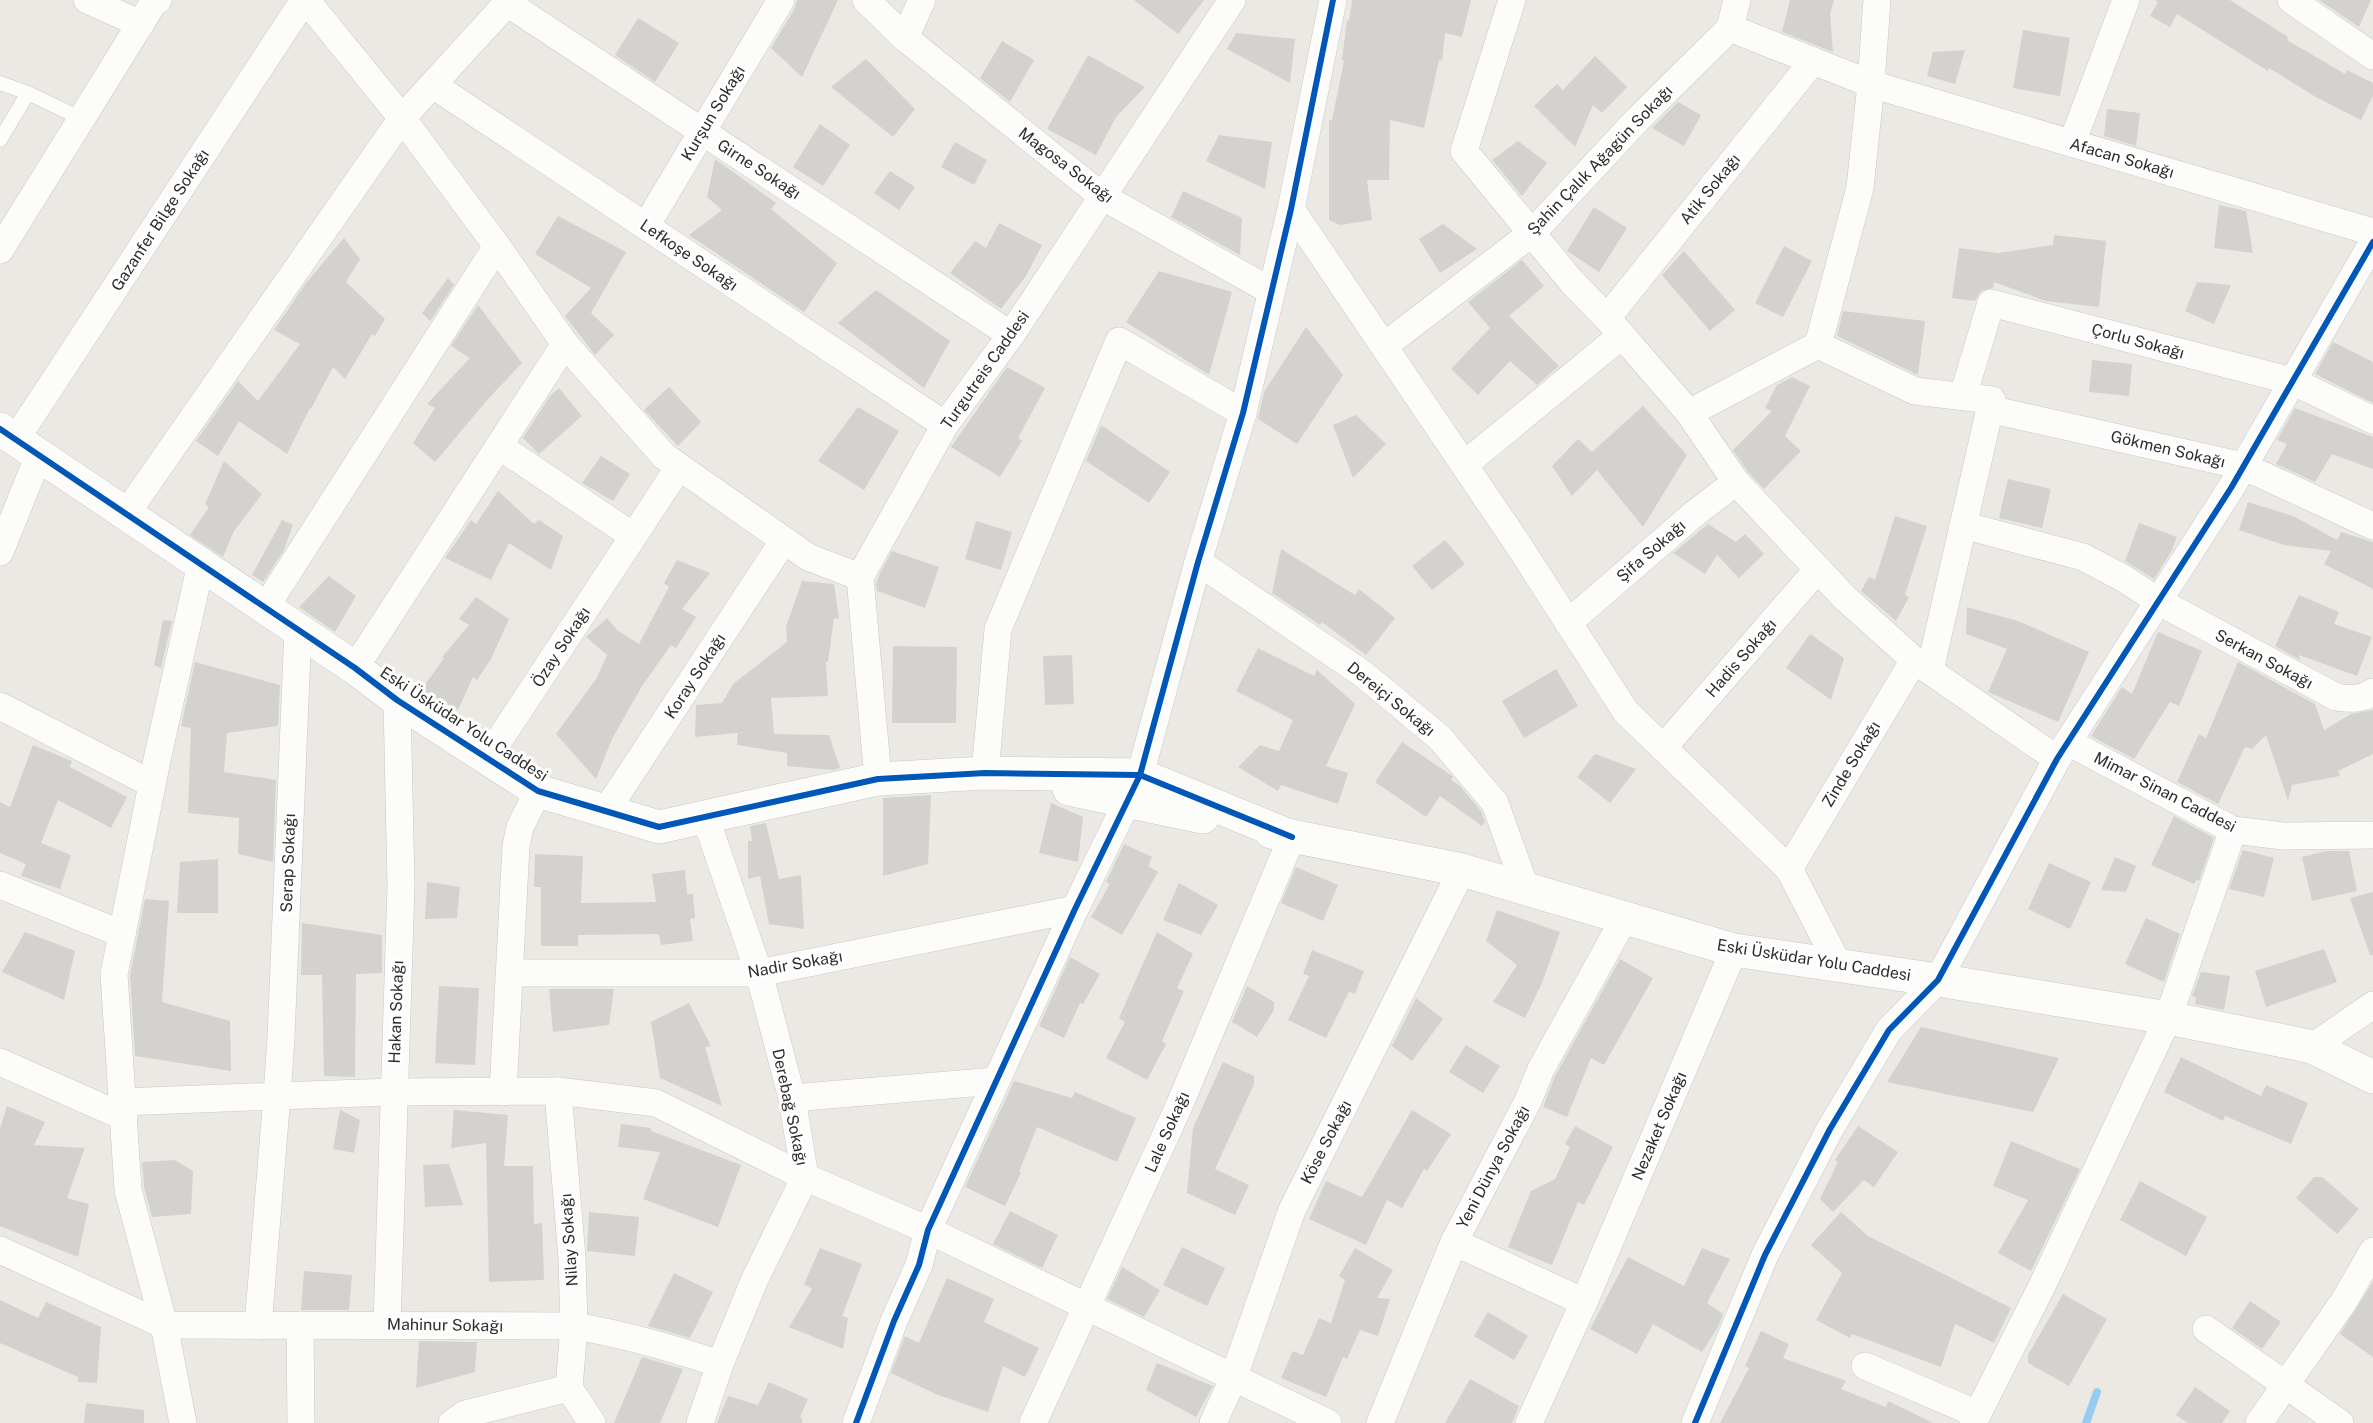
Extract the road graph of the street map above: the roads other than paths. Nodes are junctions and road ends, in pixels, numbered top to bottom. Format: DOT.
graph roads {
  1 [pos="87,0"];
  2 [pos="158,0"];
  3 [pos="305,0"];
  4 [pos="781,0"];
  5 [pos="866,0"];
  6 [pos="921,0"];
  7 [pos="1232,0"];
  8 [pos="1333,0"];
  9 [pos="1512,0"];
  10 [pos="1737,0"];
  11 [pos="1876,0"];
  12 [pos="2126,0"];
  13 [pos="2291,0"];
  14 [pos="508,2"];
  15 [pos="141,24"];
  16 [pos="1730,28"];
  17 [pos="905,39"];
  18 [pos="2373,56"];
  19 [pos="1813,61"];
  20 [pos="0,83"];
  21 [pos="1871,84"];
  22 [pos="433,85"];
  23 [pos="28,93"];
  24 [pos="402,118"];
  25 [pos="82,119"];
  26 [pos="702,131"];
  27 [pos="0,140"];
  28 [pos="2072,143"];
  29 [pos="1103,197"];
  30 [pos="1291,209"];
  31 [pos="645,226"];
  32 [pos="2373,232"];
  33 [pos="1532,233"];
  34 [pos="2373,242"];
  35 [pos="497,246"];
  36 [pos="0,250"];
  37 [pos="1271,291"];
  38 [pos="1615,326"];
  39 [pos="1011,335"];
  40 [pos="565,344"];
  41 [pos="1818,345"];
  42 [pos="1384,346"];
  43 [pos="2292,381"];
  44 [pos="1963,396"];
  45 [pos="1989,409"];
  46 [pos="1243,413"];
  47 [pos="1689,413"];
  48 [pos="2373,420"];
  49 [pos="945,425"];
  50 [pos="18,441"];
  51 [pos="499,446"];
  52 [pos="1464,465"];
  53 [pos="2243,466"];
  54 [pos="679,467"];
  55 [pos="1736,482"];
  56 [pos="126,514"];
  57 [pos="1963,525"];
  58 [pos="2373,526"];
  59 [pos="633,536"];
  60 [pos="784,540"];
  61 [pos="0,552"];
  62 [pos="1198,562"];
  63 [pos="201,564"];
  64 [pos="1818,569"];
  65 [pos="860,578"];
  66 [pos="2158,601"];
  67 [pos="266,608"];
  68 [pos="1568,623"];
  69 [pos="298,629"];
  70 [pos="1922,665"];
  71 [pos="355,668"];
  72 [pos="2373,692"];
  73 [pos="397,700"];
  74 [pos="0,706"];
  75 [pos="1663,748"];
  76 [pos="2062,751"];
  77 [pos="488,758"];
  78 [pos="985,773"];
  79 [pos="878,779"];
  80 [pos="152,784"];
  81 [pos="1134,788"];
  82 [pos="538,791"];
  83 [pos="606,811"];
  84 [pos="705,816"];
  85 [pos="2233,830"];
  86 [pos="2373,835"];
  87 [pos="1292,837"];
  88 [pos="1789,868"];
  89 [pos="1462,870"];
  90 [pos="0,885"];
  91 [pos="1525,887"];
  92 [pos="1075,909"];
  93 [pos="1624,919"];
  94 [pos="122,934"];
  95 [pos="1734,950"];
  96 [pos="1838,964"];
  97 [pos="510,973"];
  98 [pos="759,974"];
  99 [pos="1938,980"];
  100 [pos="2373,1005"];
  101 [pos="2168,1018"];
  102 [pos="2312,1047"];
  103 [pos="0,1062"];
  104 [pos="2373,1077"];
  105 [pos="996,1081"];
  106 [pos="558,1091"];
  107 [pos="393,1092"];
  108 [pos="503,1092"];
  109 [pos="277,1096"];
  110 [pos="792,1098"];
  111 [pos="123,1109"];
  112 [pos="805,1177"];
  113 [pos="928,1230"];
  114 [pos="1454,1242"];
  115 [pos="0,1250"];
  116 [pos="2373,1251"];
  117 [pos="1584,1302"];
  118 [pos="1086,1307"];
  119 [pos="387,1324"];
  120 [pos="164,1325"];
  121 [pos="300,1325"];
  122 [pos="258,1326"];
  123 [pos="574,1326"];
  124 [pos="2206,1329"];
  125 [pos="720,1364"];
  126 [pos="1864,1366"];
  127 [pos="1233,1379"];
  128 [pos="2286,1384"];
  129 [pos="569,1388"];
  130 [pos="486,1416"];
  131 [pos="1975,1419"];
  132 [pos="183,1423"];
  133 [pos="301,1423"];
  134 [pos="452,1423"];
  135 [pos="592,1423"];
  136 [pos="700,1423"];
  137 [pos="856,1423"];
  138 [pos="1034,1423"];
  139 [pos="1213,1423"];
  140 [pos="1328,1423"];
  141 [pos="1380,1423"];
  142 [pos="1529,1423"];
  143 [pos="1695,1423"];
  144 [pos="2259,1423"];
  145 [pos="2340,1423"];
  1 -- 15 [label="street"];
  2 -- 15 [label="street"];
  3 -- 24 [label="street"];
  3 -- 50 [label="street, Gazanfer Bilge Sokağı"];
  4 -- 26 [label="street, Kurşun Sokağı"];
  5 -- 17 [label="street, Magosa Sokağı"];
  6 -- 17 [label="street"];
  7 -- 29 [label="street, Turgutreis Caddesi"];
  8 -- 30 [label="street"];
  9 -- 33 [label="street, Mimar Sinan Caddesi"];
  10 -- 16 [label="street"];
  11 -- 21 [label="street"];
  12 -- 28 [label="street"];
  13 -- 18 [label="street"];
  14 -- 22 [label="street"];
  14 -- 26 [label="street, Girne Sokağı"];
  15 -- 25 [label="street"];
  16 -- 19 [label="street, Afacan Sokağı"];
  16 -- 33 [label="street, Şahin Çalık Ağagün Sokağı"];
  17 -- 29 [label="street, Magosa Sokağı"];
  19 -- 21 [label="street, Afacan Sokağı"];
  19 -- 38 [label="street, Atik Sokağı"];
  20 -- 23 [label="lane"];
  21 -- 28 [label="street, Afacan Sokağı"];
  21 -- 41 [label="street"];
  22 -- 24 [label="street"];
  22 -- 31 [label="street, Lefkoşe Sokağı"];
  23 -- 25 [label="lane"];
  23 -- 27 [label="lane"];
  24 -- 35 [label="street"];
  24 -- 56 [label="street"];
  25 -- 36 [label="street"];
  26 -- 31 [label="street, Kurşun Sokağı"];
  26 -- 39 [label="street, Girne Sokağı"];
  28 -- 32 [label="street, Afacan Sokağı"];
  29 -- 37 [label="street, Magosa Sokağı"];
  29 -- 39 [label="street, Turgutreis Caddesi"];
  30 -- 37 [label="street"];
  30 -- 42 [label="street"];
  31 -- 49 [label="street, Lefkoşe Sokağı"];
  33 -- 38 [label="street, Mimar Sinan Caddesi"];
  33 -- 42 [label="street, Şahin Çalık Ağagün Sokağı"];
  34 -- 43 [label="street"];
  35 -- 40 [label="street"];
  35 -- 67 [label="street"];
  37 -- 46 [label="street"];
  38 -- 47 [label="street, Mimar Sinan Caddesi"];
  38 -- 52 [label="street, Atik Sokağı"];
  39 -- 49 [label="street, Turgutreis Caddesi"];
  40 -- 51 [label="street"];
  40 -- 54 [label="street"];
  41 -- 44 [label="street"];
  41 -- 47 [label="street"];
  42 -- 52 [label="street"];
  43 -- 44 [label="street, Çorlu Sokağı"];
  43 -- 48 [label="street, Çorlu Sokağı"];
  43 -- 53 [label="street"];
  44 -- 45 [label="street"];
  45 -- 53 [label="street, Gökmen Sokağı"];
  45 -- 57 [label="street, Zinde Sokağı"];
  46 -- 62 [label="street"];
  46 -- 78 [label="street"];
  47 -- 55 [label="street, Mimar Sinan Caddesi"];
  49 -- 65 [label="street, Turgutreis Caddesi"];
  50 -- 56 [label="street, Eski Üsküdar Yolu Caddesi"];
  50 -- 61 [label="street, Gazanfer Bilge Sokağı"];
  51 -- 59 [label="street"];
  51 -- 71 [label="street"];
  52 -- 68 [label="street"];
  53 -- 58 [label="street, Gökmen Sokağı"];
  53 -- 66 [label="street"];
  54 -- 59 [label="street, Özay Sokağı"];
  54 -- 60 [label="street"];
  55 -- 64 [label="street, Mimar Sinan Caddesi"];
  55 -- 68 [label="street, Şifa Sokağı"];
  56 -- 63 [label="street, Eski Üsküdar Yolu Caddesi"];
  57 -- 66 [label="street, Serkan Sokağı"];
  57 -- 70 [label="street, Zinde Sokağı"];
  59 -- 77 [label="street, Özay Sokağı"];
  60 -- 65 [label="street"];
  60 -- 83 [label="street, Koray Sokağı"];
  62 -- 81 [label="street"];
  62 -- 91 [label="street, Dereiçi Sokağı"];
  63 -- 67 [label="street, Eski Üsküdar Yolu Caddesi"];
  63 -- 80 [label="street"];
  64 -- 70 [label="street, Mimar Sinan Caddesi"];
  64 -- 75 [label="street, Hadis Sokağı"];
  65 -- 79 [label="street"];
  66 -- 72 [label="street, Serkan Sokağı"];
  66 -- 76 [label="street"];
  67 -- 69 [label="street, Eski Üsküdar Yolu Caddesi"];
  68 -- 75 [label="street"];
  69 -- 71 [label="street, Eski Üsküdar Yolu Caddesi"];
  69 -- 109 [label="street, Serap Sokağı"];
  70 -- 76 [label="street, Mimar Sinan Caddesi"];
  70 -- 88 [label="street, Zinde Sokağı"];
  71 -- 73 [label="street, Eski Üsküdar Yolu Caddesi"];
  73 -- 77 [label="street, Eski Üsküdar Yolu Caddesi"];
  73 -- 107 [label="street, Hakan Sokağı"];
  74 -- 80 [label="street"];
  75 -- 88 [label="street"];
  76 -- 85 [label="street, Mimar Sinan Caddesi"];
  76 -- 99 [label="street"];
  77 -- 82 [label="street, Eski Üsküdar Yolu Caddesi"];
  78 -- 79 [label="street, Eski Üsküdar Yolu Caddesi"];
  78 -- 81 [label="street, Eski Üsküdar Yolu Caddesi"];
  79 -- 84 [label="street, Eski Üsküdar Yolu Caddesi"];
  80 -- 94 [label="street"];
  81 -- 87 [label="street, Eski Üsküdar Yolu Caddesi"];
  81 -- 92 [label="street"];
  82 -- 83 [label="street, Eski Üsküdar Yolu Caddesi"];
  82 -- 97 [label="street"];
  83 -- 84 [label="street, Eski Üsküdar Yolu Caddesi"];
  84 -- 98 [label="street, Derebağ Sokağı"];
  85 -- 86 [label="street, Mimar Sinan Caddesi"];
  85 -- 101 [label="street"];
  87 -- 89 [label="street, Eski Üsküdar Yolu Caddesi"];
  87 -- 118 [label="street, Lale Sokağı"];
  88 -- 96 [label="street"];
  89 -- 91 [label="street, Eski Üsküdar Yolu Caddesi"];
  89 -- 127 [label="street, Köse Sokağı"];
  90 -- 94 [label="street"];
  91 -- 93 [label="street, Eski Üsküdar Yolu Caddesi"];
  92 -- 98 [label="street, Nadir Sokağı"];
  92 -- 105 [label="street"];
  93 -- 95 [label="street, Eski Üsküdar Yolu Caddesi"];
  93 -- 114 [label="street, Yeni Dünya Sokağı"];
  94 -- 111 [label="street"];
  95 -- 96 [label="street, Eski Üsküdar Yolu Caddesi"];
  95 -- 117 [label="street, Nezaket Sokağı"];
  96 -- 99 [label="street, Eski Üsküdar Yolu Caddesi"];
  97 -- 98 [label="street, Nadir Sokağı"];
  97 -- 108 [label="street"];
  98 -- 110 [label="street, Derebağ Sokağı"];
  99 -- 101 [label="street, Eski Üsküdar Yolu Caddesi"];
  99 -- 143 [label="street"];
  100 -- 102 [label="street"];
  101 -- 102 [label="street, Eski Üsküdar Yolu Caddesi"];
  101 -- 131 [label="street"];
  102 -- 104 [label="street, Eski Üsküdar Yolu Caddesi"];
  103 -- 111 [label="street"];
  105 -- 110 [label="street"];
  105 -- 113 [label="street"];
  106 -- 108 [label="street"];
  106 -- 112 [label="street"];
  106 -- 123 [label="street, Nilay Sokağı"];
  107 -- 108 [label="street"];
  107 -- 109 [label="street"];
  107 -- 119 [label="street, Hakan Sokağı"];
  109 -- 111 [label="street"];
  109 -- 122 [label="street, Serap Sokağı"];
  110 -- 112 [label="street, Derebağ Sokağı"];
  111 -- 120 [label="street"];
  112 -- 113 [label="street"];
  112 -- 125 [label="street, Derebağ Sokağı"];
  113 -- 118 [label="street"];
  113 -- 137 [label="street"];
  114 -- 117 [label="street"];
  114 -- 141 [label="street, Yeni Dünya Sokağı"];
  115 -- 120 [label="street"];
  116 -- 128 [label="street"];
  117 -- 142 [label="street, Nezaket Sokağı"];
  118 -- 127 [label="street"];
  118 -- 138 [label="street, Lale Sokağı"];
  119 -- 121 [label="street, Mahinur Sokağı"];
  119 -- 123 [label="street, Mahinur Sokağı"];
  120 -- 122 [label="street, Mahinur Sokağı"];
  120 -- 132 [label="street"];
  121 -- 122 [label="street, Mahinur Sokağı"];
  121 -- 133 [label="street"];
  123 -- 125 [label="street, Mahinur Sokağı"];
  123 -- 129 [label="street, Nilay Sokağı"];
  124 -- 128 [label="street"];
  125 -- 136 [label="street, Derebağ Sokağı"];
  126 -- 131 [label="street"];
  127 -- 139 [label="street, Köse Sokağı"];
  127 -- 140 [label="street"];
  128 -- 144 [label="street"];
  128 -- 145 [label="street"];
  129 -- 130 [label="street"];
  129 -- 135 [label="street"];
  130 -- 134 [label="street"];
}
